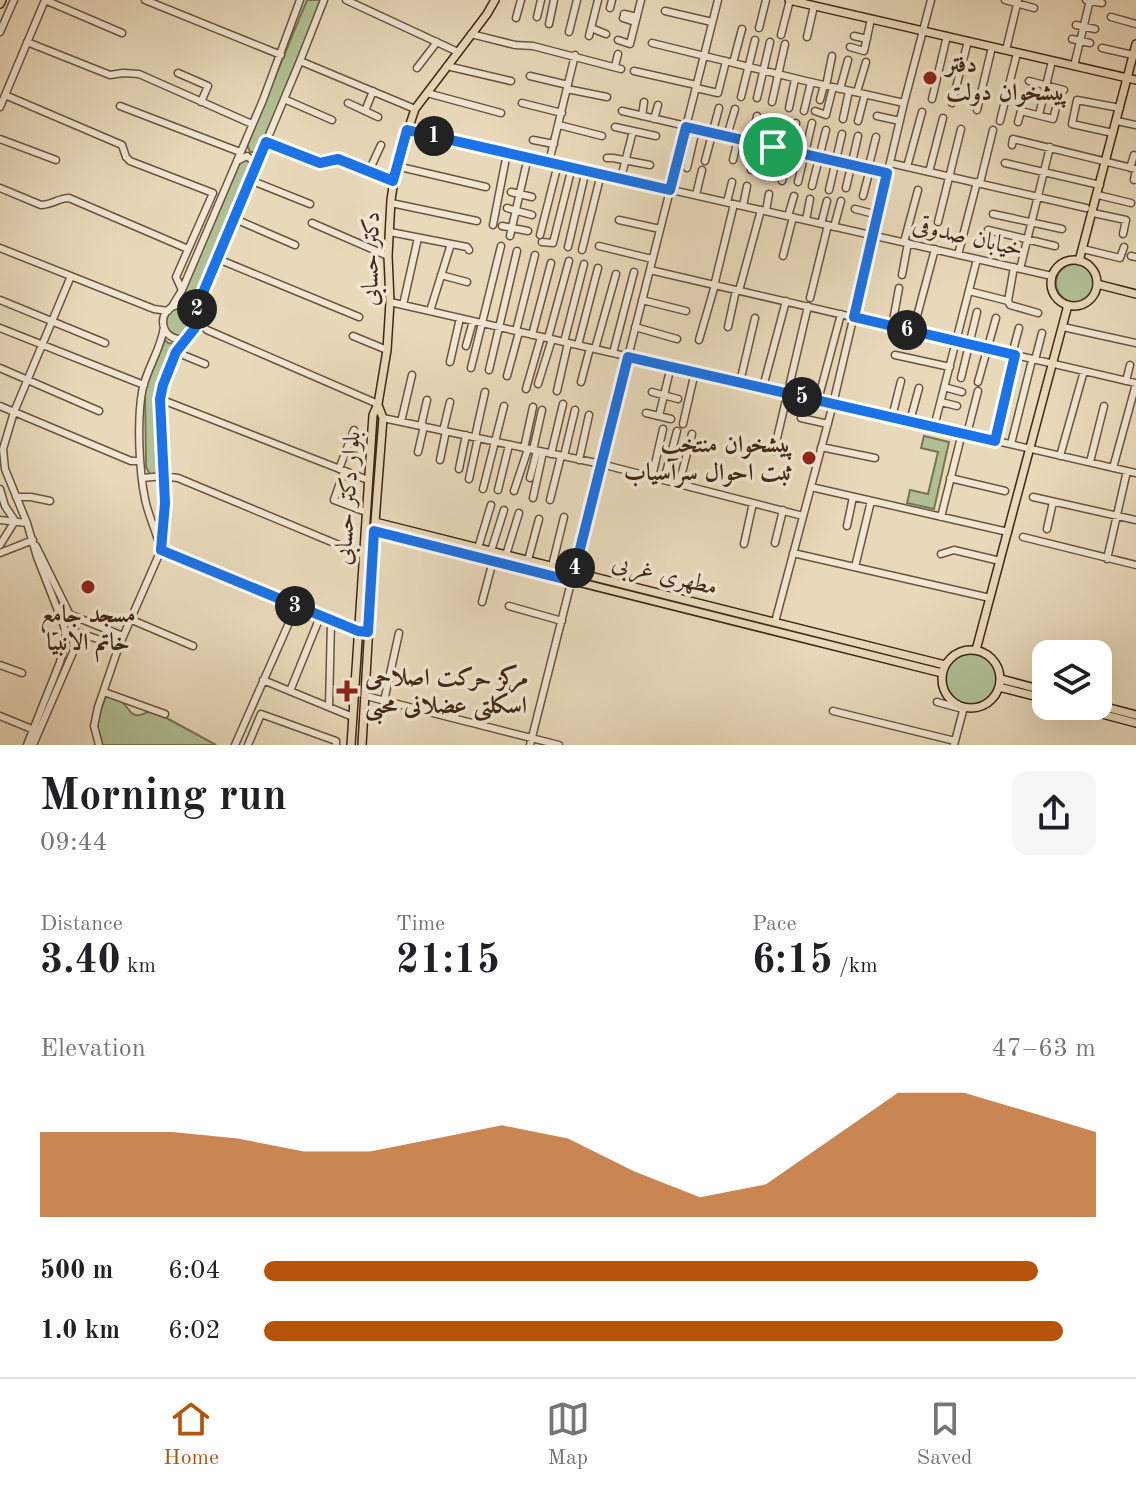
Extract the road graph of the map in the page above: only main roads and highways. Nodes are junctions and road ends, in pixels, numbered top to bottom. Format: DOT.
graph roads {
  1 [pos="495,0"];
  2 [pos="790,0"];
  3 [pos="1136,44"];
  4 [pos="1132,79"];
  5 [pos="1079,261"];
  6 [pos="1097,284"];
  7 [pos="1136,294"];
  8 [pos="1068,305"];
  9 [pos="378,404"];
  10 [pos="375,522"];
  11 [pos="374,531"];
  12 [pos="394,531"];
  13 [pos="573,576"];
  14 [pos="976,650"];
  15 [pos="932,661"];
  16 [pos="926,669"];
  17 [pos="944,669"];
  18 [pos="1000,683"];
  19 [pos="1016,687"];
  20 [pos="1032,689"];
  21 [pos="1032,693"];
  22 [pos="1112,709"];
  23 [pos="1136,715"];
  24 [pos="1112,717"];
  25 [pos="1136,723"];
  26 [pos="351,745"];
  27 [pos="362,745"];
  1 -- 9 [label="main road, دکتر حسابی"];
  2 -- 4 [label="main road"];
  3 -- 4 [label="main road"];
  4 -- 5 [label="main road"];
  5 -- 6 [label="main road"];
  5 -- 8 [label="main road"];
  6 -- 7 [label="main road"];
  6 -- 8 [label="main road"];
  8 -- 14 [label="main road"];
  9 -- 10 [label="main road, بلوار دکتر حسابی"];
  9 -- 26 [label="main road, بلوار دکتر حسابی"];
  10 -- 11 [label="main road, بلوار دکتر حسابی"];
  10 -- 12 [label="main road, مطهری غربی"];
  11 -- 12 [label="main road, مطهری غربی"];
  11 -- 27 [label="main road, بلوار دکتر حسابی"];
  12 -- 13 [label="main road, مطهری غربی"];
  12 -- 13 [label="main road, مطهری غربی"];
  13 -- 15 [label="main road, مطهری غربی"];
  13 -- 16 [label="main road, مطهری غربی"];
  14 -- 17 [label="main road"];
  14 -- 18 [label="main road"];
  15 -- 16 [label="main road"];
  15 -- 17 [label="main road, مطهری غربی"];
  16 -- 17 [label="main road, مطهری غربی"];
  17 -- 18 [label="main road"];
  18 -- 19 [label="main road"];
  19 -- 20 [label="main road"];
  19 -- 21 [label="main road"];
  22 -- 23 [label="main road"];
  24 -- 25 [label="main road"];
}
